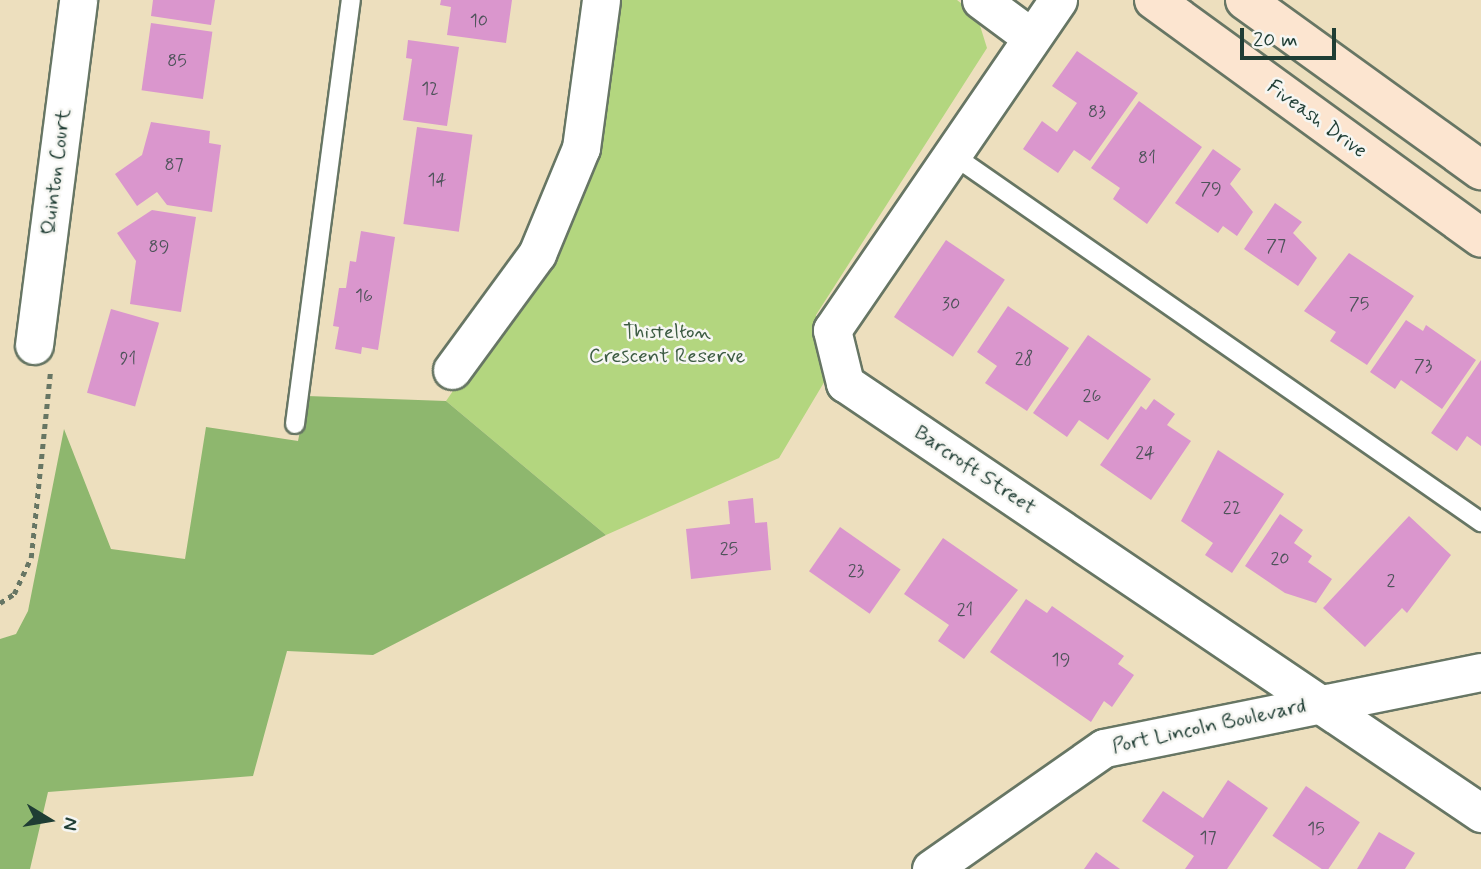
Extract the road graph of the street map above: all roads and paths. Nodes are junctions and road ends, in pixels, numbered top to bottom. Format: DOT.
graph roads {
  1 [pos="78,0"];
  2 [pos="351,0"];
  3 [pos="601,0"];
  4 [pos="981,0"];
  5 [pos="1058,0"];
  6 [pos="1154,0"];
  7 [pos="1245,0"];
  8 [pos="1031,37"];
  9 [pos="950,153"];
  10 [pos="1481,170"];
  11 [pos="1481,238"];
  12 [pos="34,345"];
  13 [pos="452,370"];
  14 [pos="295,424"];
  15 [pos="1481,522"];
  16 [pos="0,603"];
  17 [pos="1481,672"];
  18 [pos="1320,702"];
  19 [pos="1481,813"];
  20 [pos="931,869"];
  1 -- 12 [label="street, Quinton Court"];
  2 -- 14 [label="lane"];
  3 -- 13 [label="street"];
  4 -- 8 [label="street"];
  5 -- 8 [label="street, Barcroft Street"];
  6 -- 11 [label="main road, Fiveash Drive"];
  7 -- 10 [label="main road"];
  8 -- 9 [label="street, Barcroft Street"];
  9 -- 15 [label="lane"];
  9 -- 18 [label="street, Barcroft Street"];
  12 -- 16 [label="path"];
  17 -- 18 [label="street, Port Lincoln Boulevard"];
  18 -- 19 [label="street, Barcroft Street"];
  18 -- 20 [label="street, Port Lincoln Boulevard"];
}
